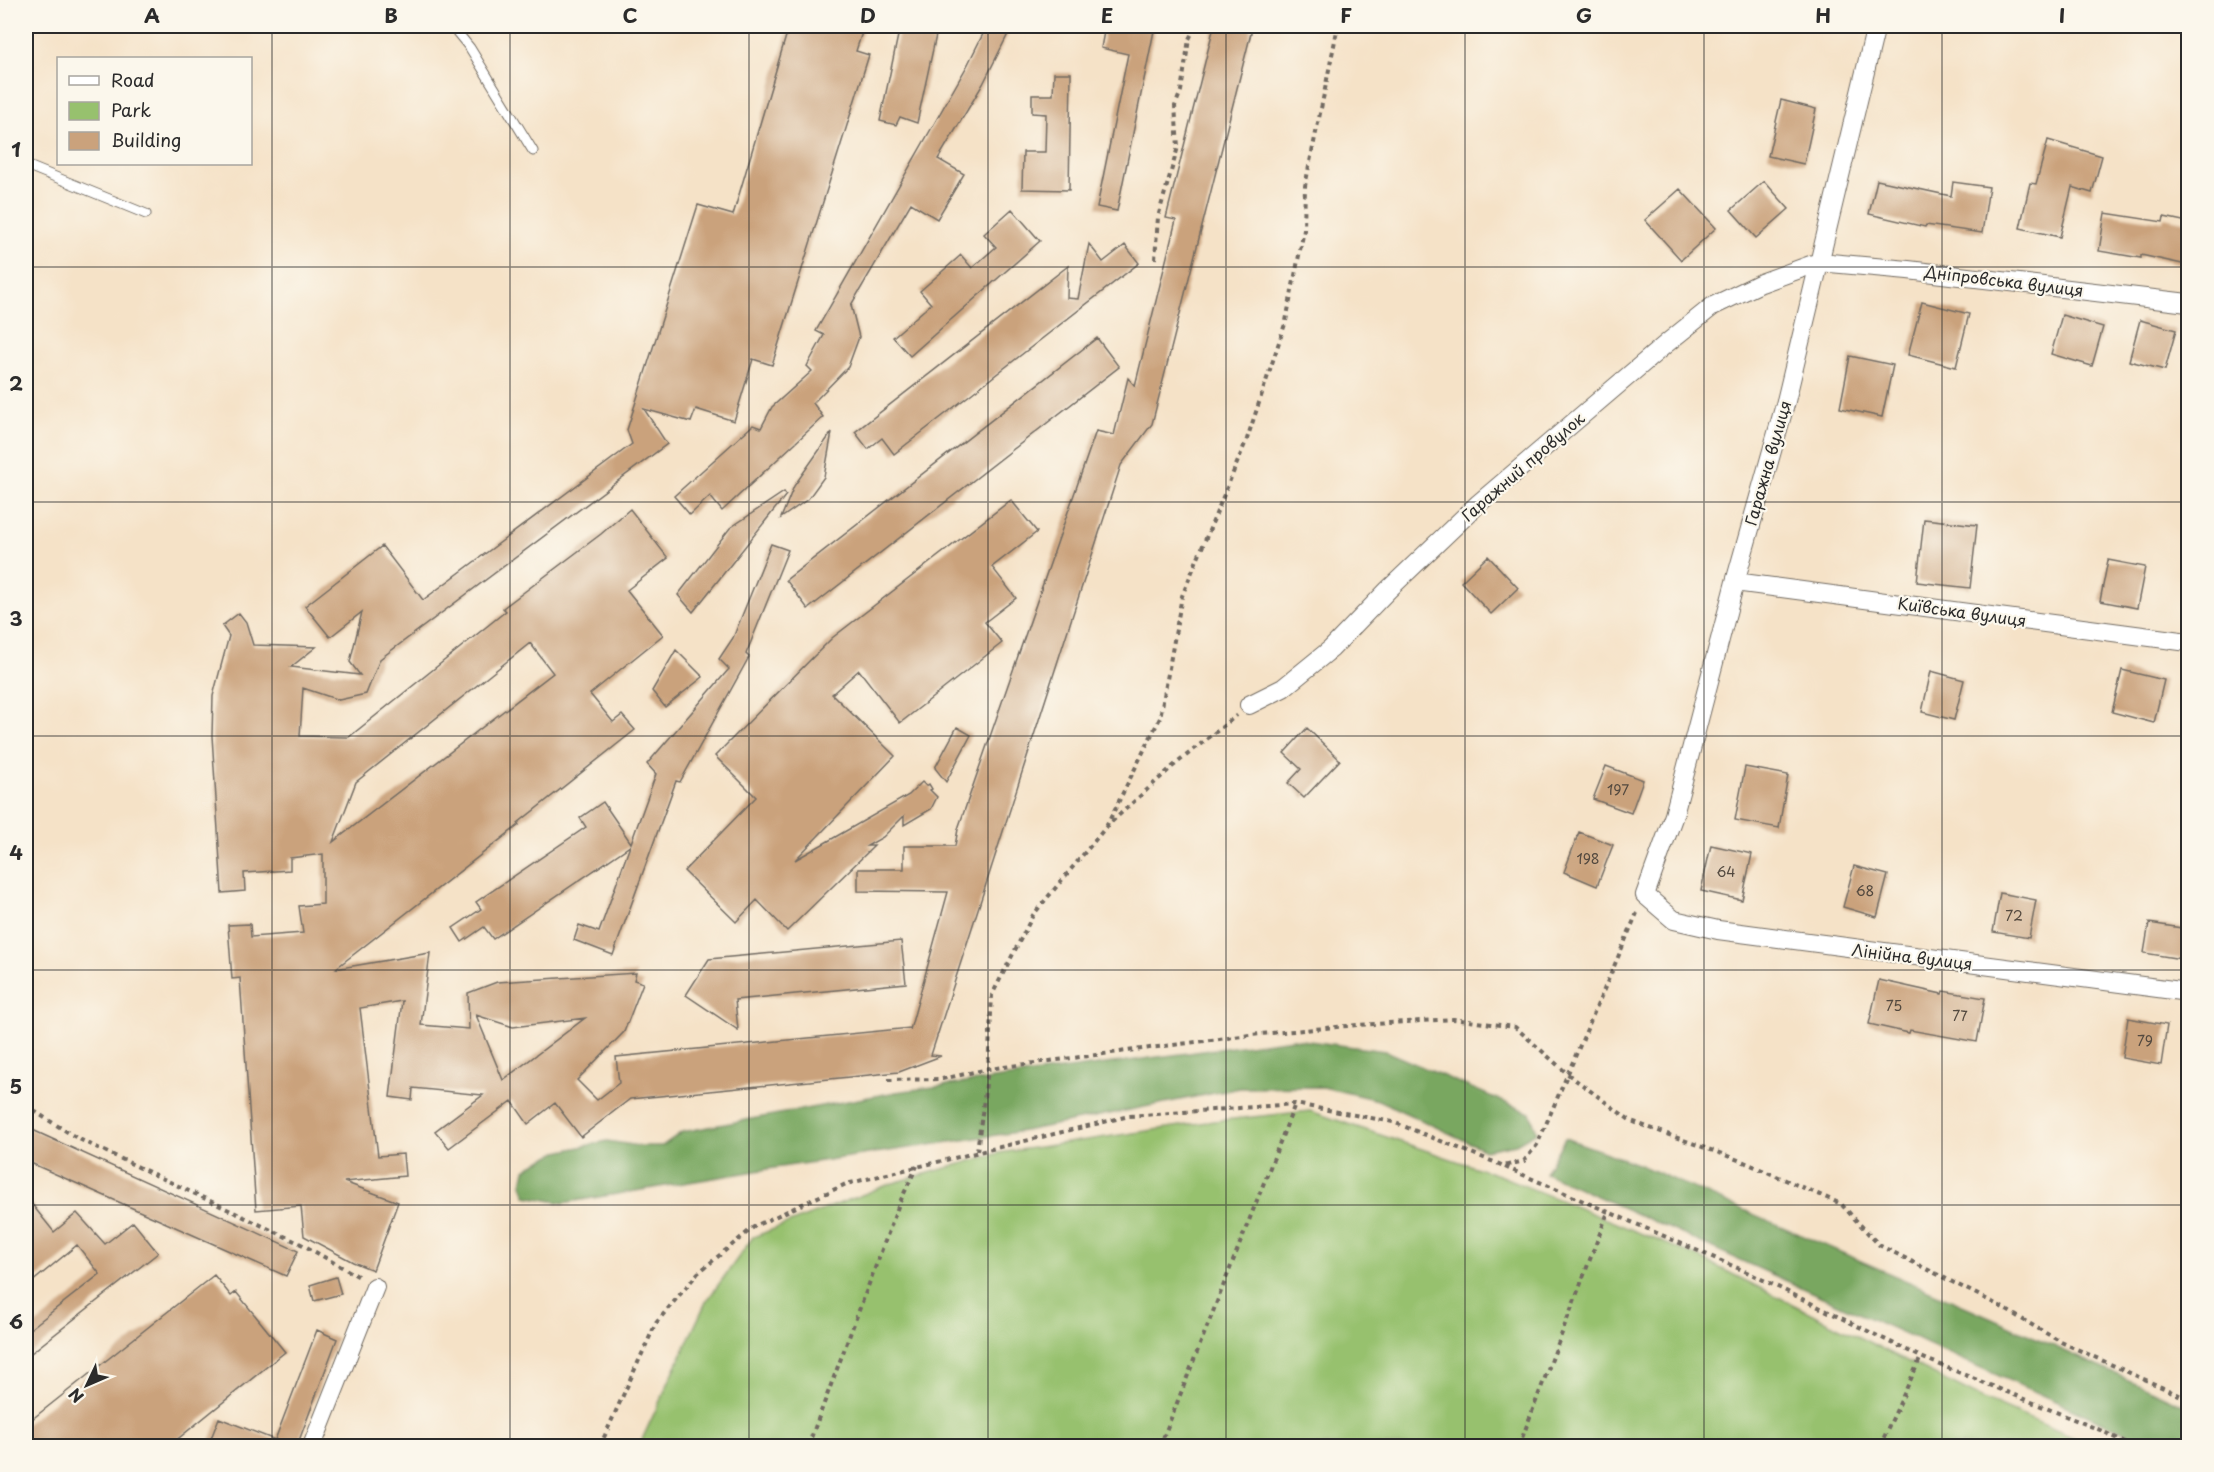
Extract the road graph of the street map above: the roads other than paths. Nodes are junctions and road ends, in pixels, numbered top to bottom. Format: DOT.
graph roads {
  1 [pos="452,26"];
  2 [pos="1876,26"];
  3 [pos="533,151"];
  4 [pos="26,165"];
  5 [pos="146,214"];
  6 [pos="1819,262"];
  7 [pos="2188,303"];
  8 [pos="1735,582"];
  9 [pos="2188,642"];
  10 [pos="1249,705"];
  11 [pos="1645,895"];
  12 [pos="2188,992"];
  13 [pos="375,1287"];
  14 [pos="312,1446"];
  1 -- 3 [label="lane"];
  2 -- 6 [label="street, Гаражна вулиця"];
  4 -- 5 [label="lane"];
  6 -- 7 [label="street, Дніпровська вулиця"];
  6 -- 8 [label="street, Гаражна вулиця"];
  6 -- 10 [label="street, Гаражний провулок"];
  8 -- 9 [label="street, Київська вулиця"];
  8 -- 11 [label="street, Гаражна вулиця"];
  11 -- 12 [label="street, Лінійна вулиця"];
  13 -- 14 [label="street"];
}
